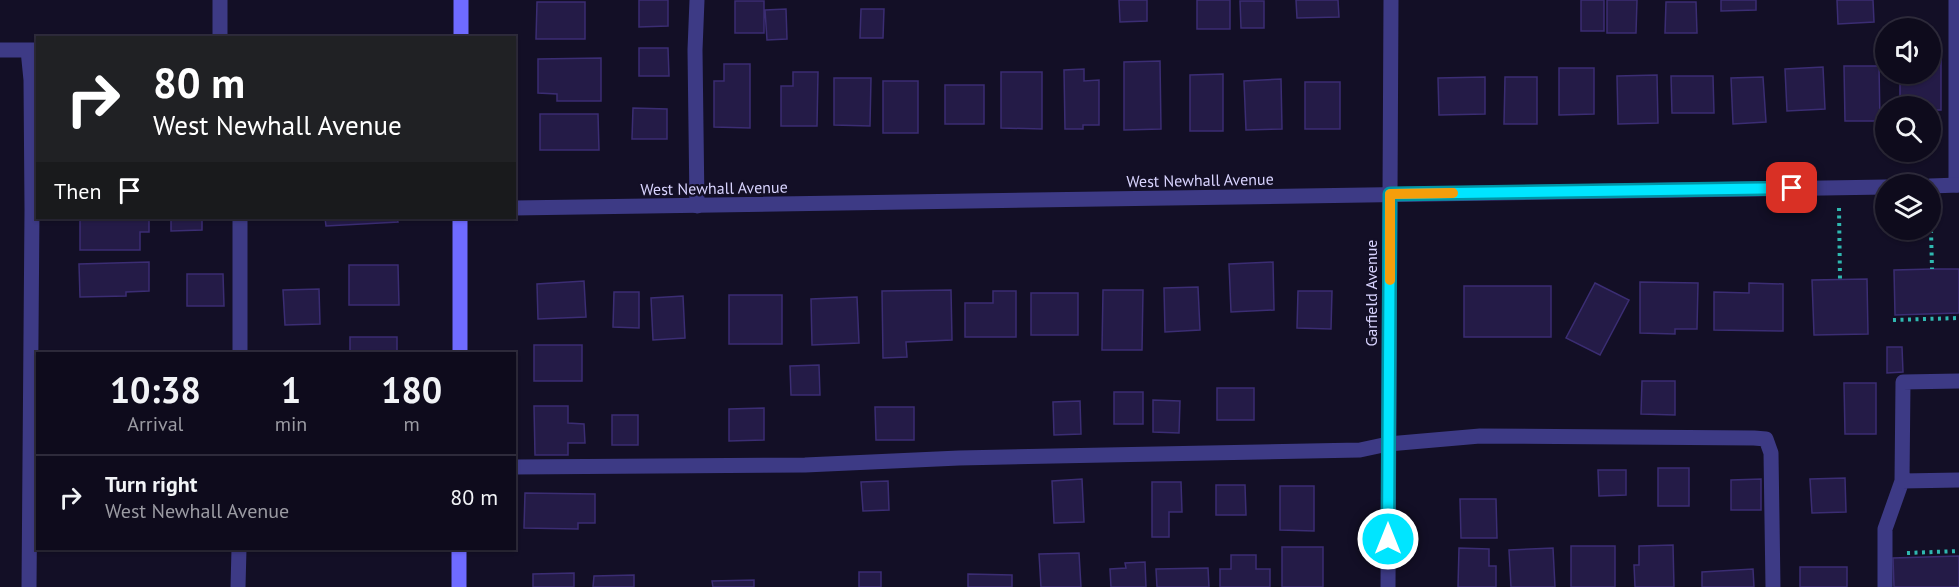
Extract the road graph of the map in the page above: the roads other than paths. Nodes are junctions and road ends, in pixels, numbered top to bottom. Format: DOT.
graph roads {
  1 [pos="220,0"];
  2 [pos="461,0"];
  3 [pos="697,0"];
  4 [pos="1391,0"];
  5 [pos="1956,0"];
  6 [pos="220,36"];
  7 [pos="461,36"];
  8 [pos="33,50"];
  9 [pos="0,51"];
  10 [pos="1958,185"];
  11 [pos="1941,186"];
  12 [pos="1875,187"];
  13 [pos="1390,194"];
  14 [pos="697,206"];
  15 [pos="516,208"];
  16 [pos="240,219"];
  17 [pos="460,219"];
  18 [pos="240,352"];
  19 [pos="460,352"];
  20 [pos="1959,381"];
  21 [pos="1388,444"];
  22 [pos="516,467"];
  23 [pos="1959,480"];
  24 [pos="1902,481"];
  25 [pos="239,550"];
  26 [pos="459,550"];
  27 [pos="29,587"];
  28 [pos="238,587"];
  29 [pos="459,587"];
  30 [pos="1388,587"];
  31 [pos="1773,587"];
  32 [pos="1885,587"];
  1 -- 6 [label="street"];
  2 -- 7 [label="main road"];
  3 -- 14 [label="street"];
  4 -- 13 [label="street, Garfield Avenue"];
  5 -- 10 [label="street"];
  8 -- 9 [label="street"];
  8 -- 27 [label="street"];
  10 -- 11 [label="street"];
  12 -- 13 [label="street, West Newhall Avenue"];
  13 -- 14 [label="street, West Newhall Avenue"];
  13 -- 21 [label="street, Garfield Avenue"];
  14 -- 15 [label="street, West Newhall Avenue"];
  16 -- 18 [label="street"];
  17 -- 19 [label="main road"];
  20 -- 24 [label="street"];
  21 -- 22 [label="street"];
  21 -- 30 [label="street, Garfield Avenue"];
  21 -- 31 [label="street"];
  23 -- 24 [label="street"];
  24 -- 32 [label="street"];
  25 -- 28 [label="street"];
  26 -- 29 [label="main road"];
}
